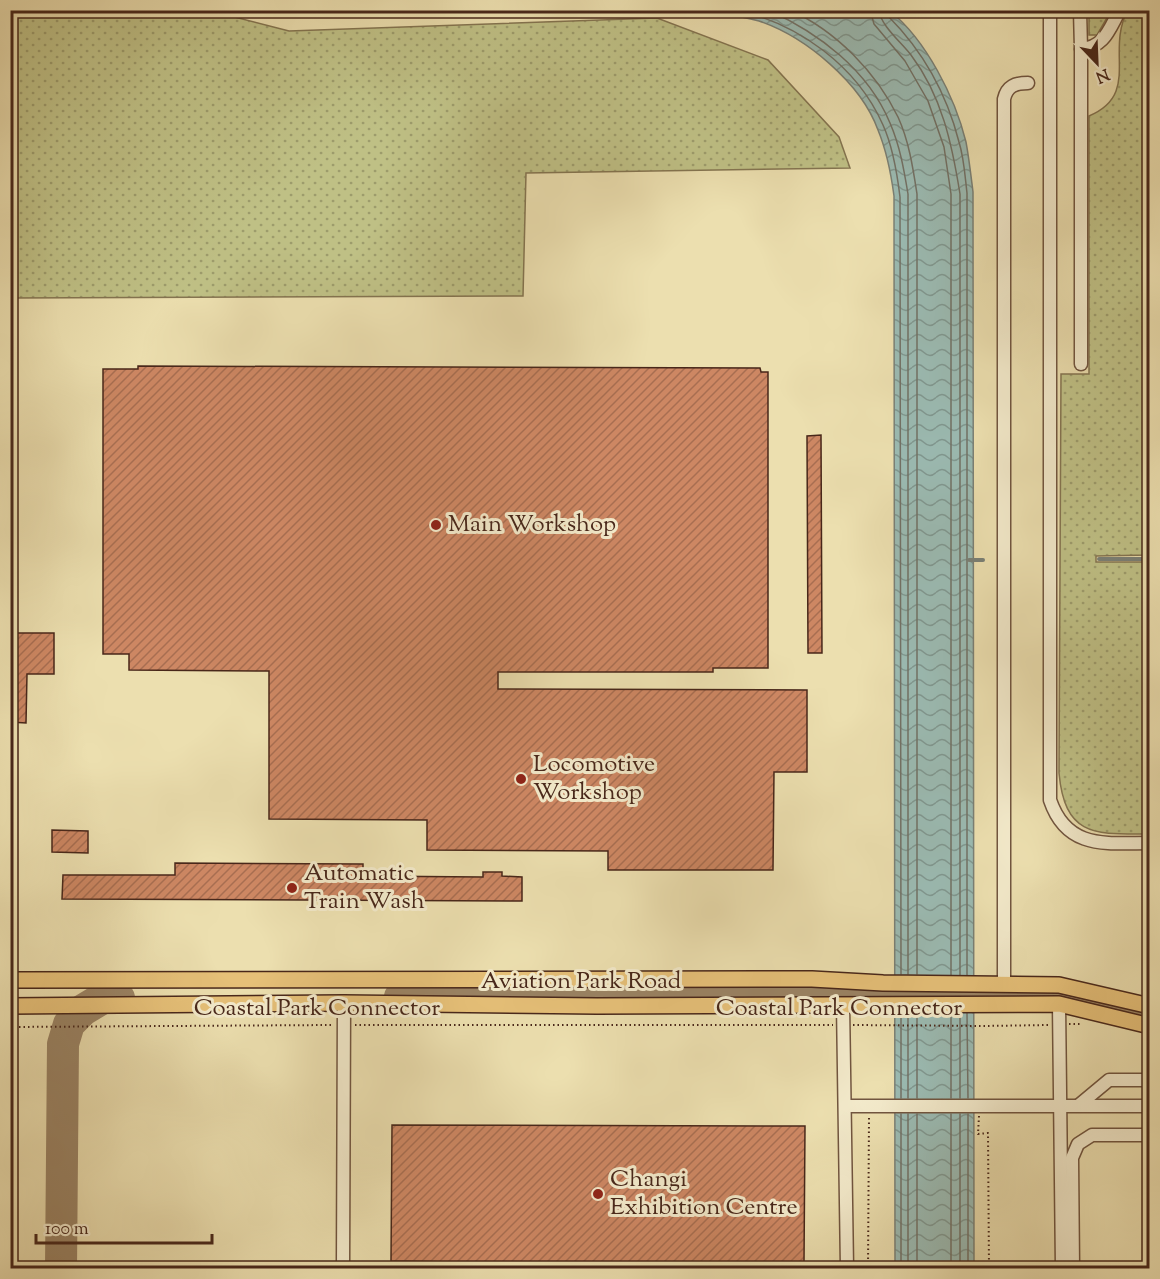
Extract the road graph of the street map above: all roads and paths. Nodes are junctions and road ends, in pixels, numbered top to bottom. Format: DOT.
graph roads {
  1 [pos="1050,10"];
  2 [pos="1080,10"];
  3 [pos="1120,10"];
  4 [pos="1081,49"];
  5 [pos="1028,82"];
  6 [pos="1081,364"];
  7 [pos="1149,843"];
  8 [pos="10,980"];
  9 [pos="1004,984"];
  10 [pos="344,1003"];
  11 [pos="843,1004"];
  12 [pos="1059,1004"];
  13 [pos="10,1005"];
  14 [pos="1149,1006"];
  15 [pos="844,1024"];
  16 [pos="344,1025"];
  17 [pos="984,1026"];
  18 [pos="1149,1026"];
  19 [pos="10,1027"];
  20 [pos="1149,1080"];
  21 [pos="1059,1105"];
  22 [pos="1079,1105"];
  23 [pos="846,1106"];
  24 [pos="1149,1106"];
  25 [pos="978,1109"];
  26 [pos="875,1116"];
  27 [pos="1149,1135"];
  28 [pos="343,1269"];
  29 [pos="847,1269"];
  30 [pos="868,1269"];
  31 [pos="989,1269"];
  32 [pos="1062,1269"];
  33 [pos="1073,1269"];
  1 -- 7 [label="lane"];
  2 -- 4 [label="lane"];
  3 -- 4 [label="lane"];
  4 -- 6 [label="lane"];
  5 -- 9 [label="lane"];
  8 -- 9 [label="main road, Aviation Park Road"];
  9 -- 14 [label="main road, Aviation Park Road"];
  10 -- 11 [label="main road, Aviation Park Road"];
  10 -- 13 [label="main road, Aviation Park Road"];
  10 -- 16 [label="lane"];
  11 -- 12 [label="main road, Aviation Park Road"];
  11 -- 15 [label="lane"];
  12 -- 18 [label="main road, Aviation Park Road"];
  12 -- 21 [label="lane"];
  15 -- 16 [label="path, Coastal Park Connector"];
  15 -- 17 [label="path, Coastal Park Connector"];
  15 -- 23 [label="lane"];
  16 -- 19 [label="path, Coastal Park Connector"];
  16 -- 28 [label="lane"];
  20 -- 22 [label="lane"];
  21 -- 22 [label="lane"];
  21 -- 25 [label="lane"];
  21 -- 32 [label="lane"];
  22 -- 24 [label="lane"];
  23 -- 25 [label="lane"];
  23 -- 29 [label="lane"];
  25 -- 31 [label="path"];
  26 -- 30 [label="path"];
  27 -- 33 [label="lane"];
}
